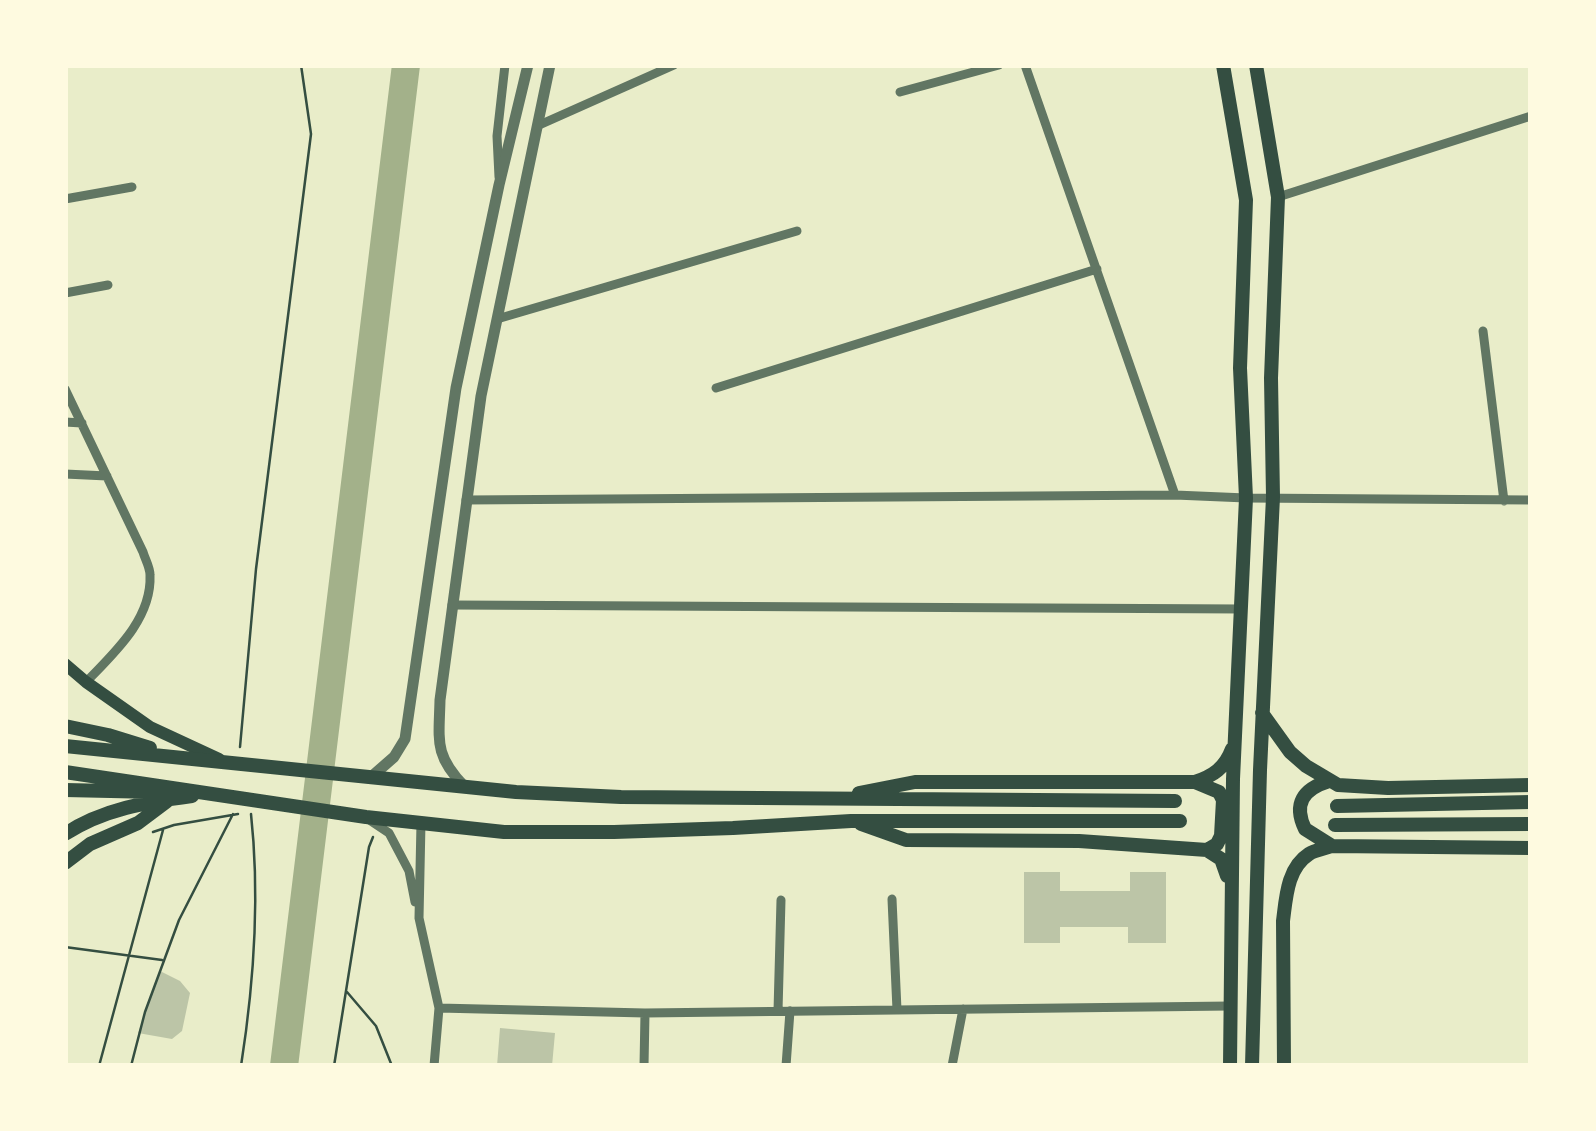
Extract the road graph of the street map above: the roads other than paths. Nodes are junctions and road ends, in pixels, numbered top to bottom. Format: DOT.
graph roads {
  1 [pos="505,65"];
  2 [pos="528,65"];
  3 [pos="550,65"];
  4 [pos="674,65"];
  5 [pos="999,65"];
  6 [pos="1025,65"];
  7 [pos="1223,65"];
  8 [pos="1256,65"];
  9 [pos="900,92"];
  10 [pos="1531,116"];
  11 [pos="537,126"];
  12 [pos="499,185"];
  13 [pos="132,187"];
  14 [pos="1278,197"];
  15 [pos="65,199"];
  16 [pos="797,231"];
  17 [pos="1097,269"];
  18 [pos="108,285"];
  19 [pos="65,293"];
  20 [pos="496,319"];
  21 [pos="1484,332"];
  22 [pos="716,388"];
  23 [pos="65,389"];
  24 [pos="65,422"];
  25 [pos="82,424"];
  26 [pos="65,474"];
  27 [pos="107,476"];
  28 [pos="1175,495"];
  29 [pos="440,498"];
  30 [pos="1246,498"];
  31 [pos="1273,498"];
  32 [pos="466,500"];
  33 [pos="1531,500"];
  34 [pos="1504,501"];
  35 [pos="452,605"];
  36 [pos="1242,609"];
  37 [pos="65,664"];
  38 [pos="86,682"];
  39 [pos="1262,713"];
  40 [pos="68,728"];
  41 [pos="1236,738"];
  42 [pos="65,746"];
  43 [pos="184,758"];
  44 [pos="232,763"];
  45 [pos="65,772"];
  46 [pos="370,778"];
  47 [pos="1330,781"];
  48 [pos="1195,782"];
  49 [pos="464,786"];
  50 [pos="1531,786"];
  51 [pos="65,790"];
  52 [pos="176,794"];
  53 [pos="829,799"];
  54 [pos="1175,802"];
  55 [pos="1531,802"];
  56 [pos="1338,806"];
  57 [pos="366,817"];
  58 [pos="851,821"];
  59 [pos="1180,821"];
  60 [pos="422,824"];
  61 [pos="1531,824"];
  62 [pos="1335,826"];
  63 [pos="65,834"];
  64 [pos="1332,846"];
  65 [pos="1531,848"];
  66 [pos="1207,850"];
  67 [pos="65,863"];
  68 [pos="1232,896"];
  69 [pos="892,899"];
  70 [pos="781,900"];
  71 [pos="419,918"];
  72 [pos="1230,1006"];
  73 [pos="439,1008"];
  74 [pos="962,1009"];
  75 [pos="897,1010"];
  76 [pos="778,1012"];
  77 [pos="790,1012"];
  78 [pos="644,1013"];
  79 [pos="434,1066"];
  80 [pos="644,1066"];
  81 [pos="786,1066"];
  82 [pos="952,1066"];
  83 [pos="1230,1066"];
  84 [pos="1252,1066"];
  85 [pos="1284,1066"];
  1 -- 12 [label="street"];
  2 -- 12 [label="street"];
  3 -- 11 [label="street"];
  4 -- 11 [label="street"];
  5 -- 9 [label="street"];
  6 -- 17 [label="street"];
  7 -- 30 [label="main road"];
  8 -- 14 [label="main road"];
  10 -- 14 [label="street"];
  11 -- 20 [label="street"];
  12 -- 29 [label="street"];
  13 -- 15 [label="street"];
  14 -- 31 [label="main road"];
  16 -- 20 [label="street"];
  17 -- 22 [label="street"];
  17 -- 28 [label="street"];
  18 -- 19 [label="street"];
  20 -- 32 [label="street"];
  21 -- 34 [label="street"];
  23 -- 25 [label="street"];
  24 -- 25 [label="street"];
  25 -- 27 [label="street"];
  26 -- 27 [label="street"];
  27 -- 38 [label="street"];
  28 -- 30 [label="street"];
  28 -- 32 [label="street"];
  29 -- 32 [label="street"];
  29 -- 46 [label="street"];
  30 -- 31 [label="street"];
  30 -- 36 [label="main road"];
  31 -- 34 [label="street"];
  31 -- 39 [label="main road"];
  32 -- 35 [label="street"];
  33 -- 34 [label="street"];
  35 -- 36 [label="street"];
  35 -- 49 [label="street"];
  36 -- 41 [label="main road"];
  37 -- 38 [label="main road"];
  38 -- 44 [label="main road"];
  39 -- 47 [label="main road"];
  39 -- 84 [label="main road"];
  40 -- 43 [label="main road"];
  41 -- 48 [label="main road"];
  41 -- 68 [label="main road"];
  42 -- 43 [label="main road"];
  43 -- 44 [label="main road"];
  44 -- 46 [label="main road"];
  45 -- 52 [label="main road"];
  46 -- 49 [label="main road"];
  47 -- 50 [label="main road"];
  47 -- 64 [label="main road"];
  48 -- 53 [label="main road"];
  48 -- 66 [label="main road"];
  49 -- 53 [label="main road"];
  51 -- 52 [label="main road"];
  52 -- 57 [label="main road"];
  52 -- 63 [label="main road"];
  52 -- 67 [label="main road"];
  53 -- 54 [label="main road"];
  55 -- 56 [label="main road"];
  57 -- 60 [label="main road"];
  57 -- 71 [label="street"];
  58 -- 59 [label="main road"];
  58 -- 60 [label="main road"];
  58 -- 66 [label="main road"];
  60 -- 71 [label="street"];
  61 -- 62 [label="main road"];
  64 -- 65 [label="main road"];
  64 -- 85 [label="main road"];
  66 -- 68 [label="main road"];
  68 -- 72 [label="main road"];
  69 -- 75 [label="street"];
  70 -- 76 [label="street"];
  71 -- 73 [label="street"];
  72 -- 74 [label="street"];
  72 -- 83 [label="main road"];
  73 -- 78 [label="street"];
  73 -- 79 [label="street"];
  74 -- 75 [label="street"];
  74 -- 82 [label="street"];
  75 -- 77 [label="street"];
  76 -- 77 [label="street"];
  76 -- 78 [label="street"];
  77 -- 81 [label="street"];
  78 -- 80 [label="street"];
}
